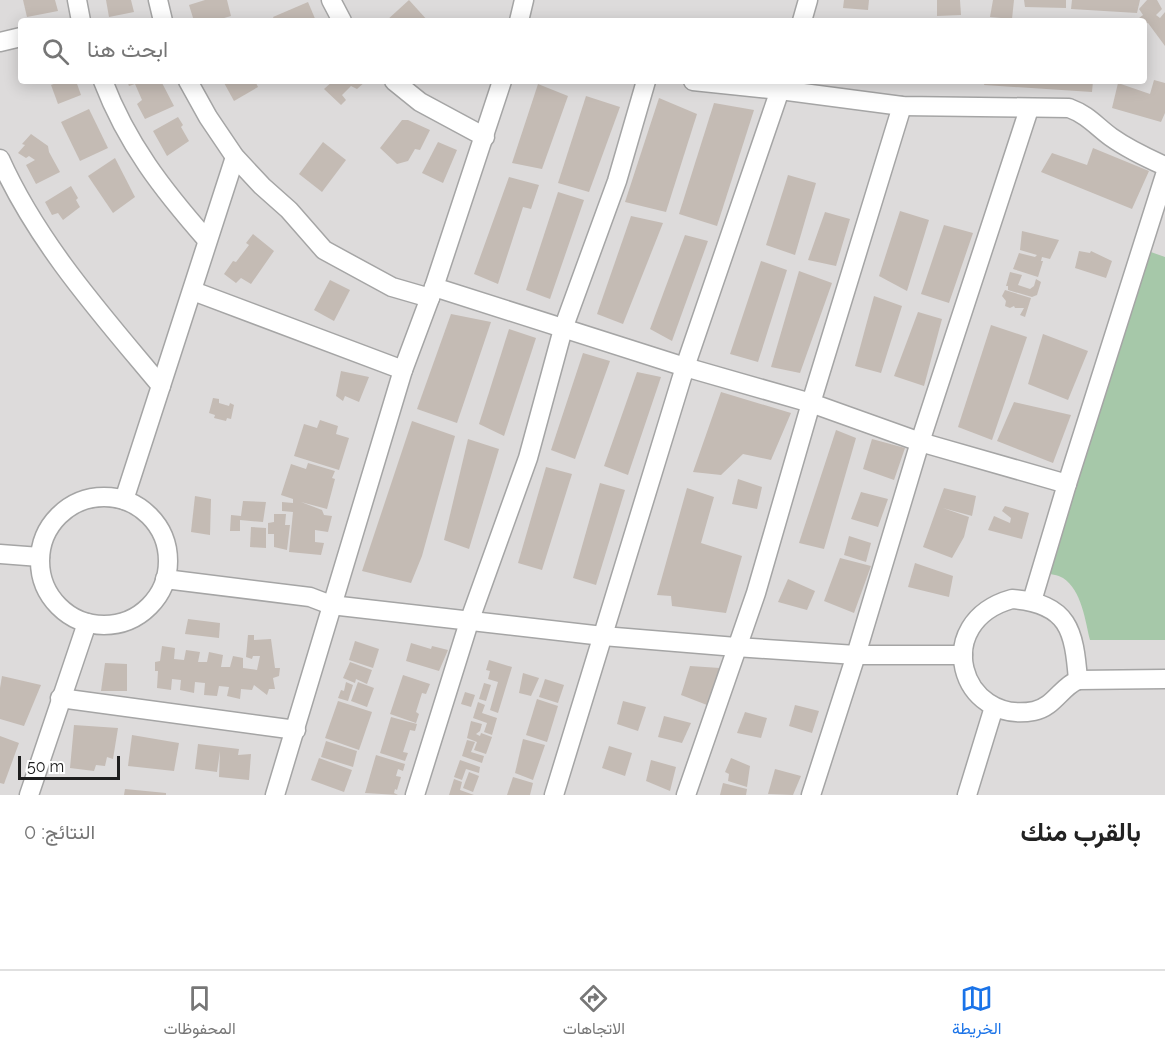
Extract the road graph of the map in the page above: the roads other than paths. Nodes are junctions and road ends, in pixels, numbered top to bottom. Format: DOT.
graph roads {
  1 [pos="77,0"];
  2 [pos="158,0"];
  3 [pos="331,0"];
  4 [pos="524,0"];
  5 [pos="808,0"];
  6 [pos="80,18"];
  7 [pos="162,18"];
  8 [pos="340,18"];
  9 [pos="520,18"];
  10 [pos="802,18"];
  11 [pos="18,38"];
  12 [pos="0,42"];
  13 [pos="104,84"];
  14 [pos="191,84"];
  15 [pos="398,84"];
  16 [pos="501,84"];
  17 [pos="645,84"];
  18 [pos="760,84"];
  19 [pos="782,85"];
  20 [pos="902,106"];
  21 [pos="1029,109"];
  22 [pos="485,137"];
  23 [pos="236,157"];
  24 [pos="0,159"];
  25 [pos="1165,166"];
  26 [pos="1165,175"];
  27 [pos="207,240"];
  28 [pos="193,291"];
  29 [pos="432,292"];
  30 [pos="563,329"];
  31 [pos="685,367"];
  32 [pos="403,370"];
  33 [pos="161,386"];
  34 [pos="811,403"];
  35 [pos="920,442"];
  36 [pos="1067,484"];
  37 [pos="124,500"];
  38 [pos="0,554"];
  39 [pos="40,557"];
  40 [pos="165,579"];
  41 [pos="1032,601"];
  42 [pos="331,606"];
  43 [pos="469,622"];
  44 [pos="87,623"];
  45 [pos="603,636"];
  46 [pos="736,647"];
  47 [pos="856,655"];
  48 [pos="963,655"];
  49 [pos="1165,679"];
  50 [pos="1078,680"];
  51 [pos="60,698"];
  52 [pos="994,707"];
  53 [pos="296,730"];
  54 [pos="29,795"];
  55 [pos="275,795"];
  56 [pos="415,795"];
  57 [pos="554,795"];
  58 [pos="686,795"];
  59 [pos="811,795"];
  60 [pos="967,795"];
  1 -- 6 [label="street"];
  2 -- 7 [label="street"];
  3 -- 8 [label="street"];
  4 -- 9 [label="street"];
  5 -- 10 [label="street"];
  11 -- 12 [label="street"];
  13 -- 27 [label="street"];
  14 -- 23 [label="street"];
  15 -- 22 [label="street"];
  16 -- 22 [label="street"];
  17 -- 30 [label="street"];
  18 -- 19 [label="street"];
  19 -- 20 [label="street"];
  19 -- 31 [label="street"];
  20 -- 21 [label="street"];
  20 -- 34 [label="street"];
  21 -- 25 [label="street"];
  21 -- 35 [label="street"];
  22 -- 29 [label="street"];
  23 -- 27 [label="street"];
  23 -- 29 [label="street"];
  24 -- 33 [label="street"];
  26 -- 36 [label="street"];
  27 -- 28 [label="street"];
  28 -- 32 [label="street"];
  28 -- 33 [label="street"];
  29 -- 30 [label="street"];
  29 -- 32 [label="street"];
  30 -- 31 [label="street"];
  30 -- 43 [label="street"];
  31 -- 34 [label="street"];
  31 -- 45 [label="street"];
  32 -- 42 [label="street"];
  33 -- 37 [label="street"];
  34 -- 35 [label="street"];
  34 -- 46 [label="street"];
  35 -- 36 [label="street"];
  35 -- 47 [label="street"];
  36 -- 41 [label="street"];
  37 -- 39 [label="street"];
  37 -- 40 [label="street"];
  38 -- 39 [label="street"];
  39 -- 44 [label="street"];
  40 -- 42 [label="street"];
  40 -- 44 [label="street"];
  41 -- 48 [label="street"];
  41 -- 50 [label="street"];
  42 -- 43 [label="street"];
  42 -- 53 [label="street"];
  43 -- 45 [label="street"];
  43 -- 56 [label="street"];
  44 -- 51 [label="street"];
  45 -- 46 [label="street"];
  45 -- 57 [label="street"];
  46 -- 47 [label="street"];
  46 -- 58 [label="street"];
  47 -- 48 [label="street"];
  47 -- 59 [label="street"];
  48 -- 52 [label="street"];
  49 -- 50 [label="street"];
  50 -- 52 [label="street"];
  51 -- 53 [label="street"];
  51 -- 54 [label="street"];
  52 -- 60 [label="street"];
  53 -- 55 [label="street"];
}
